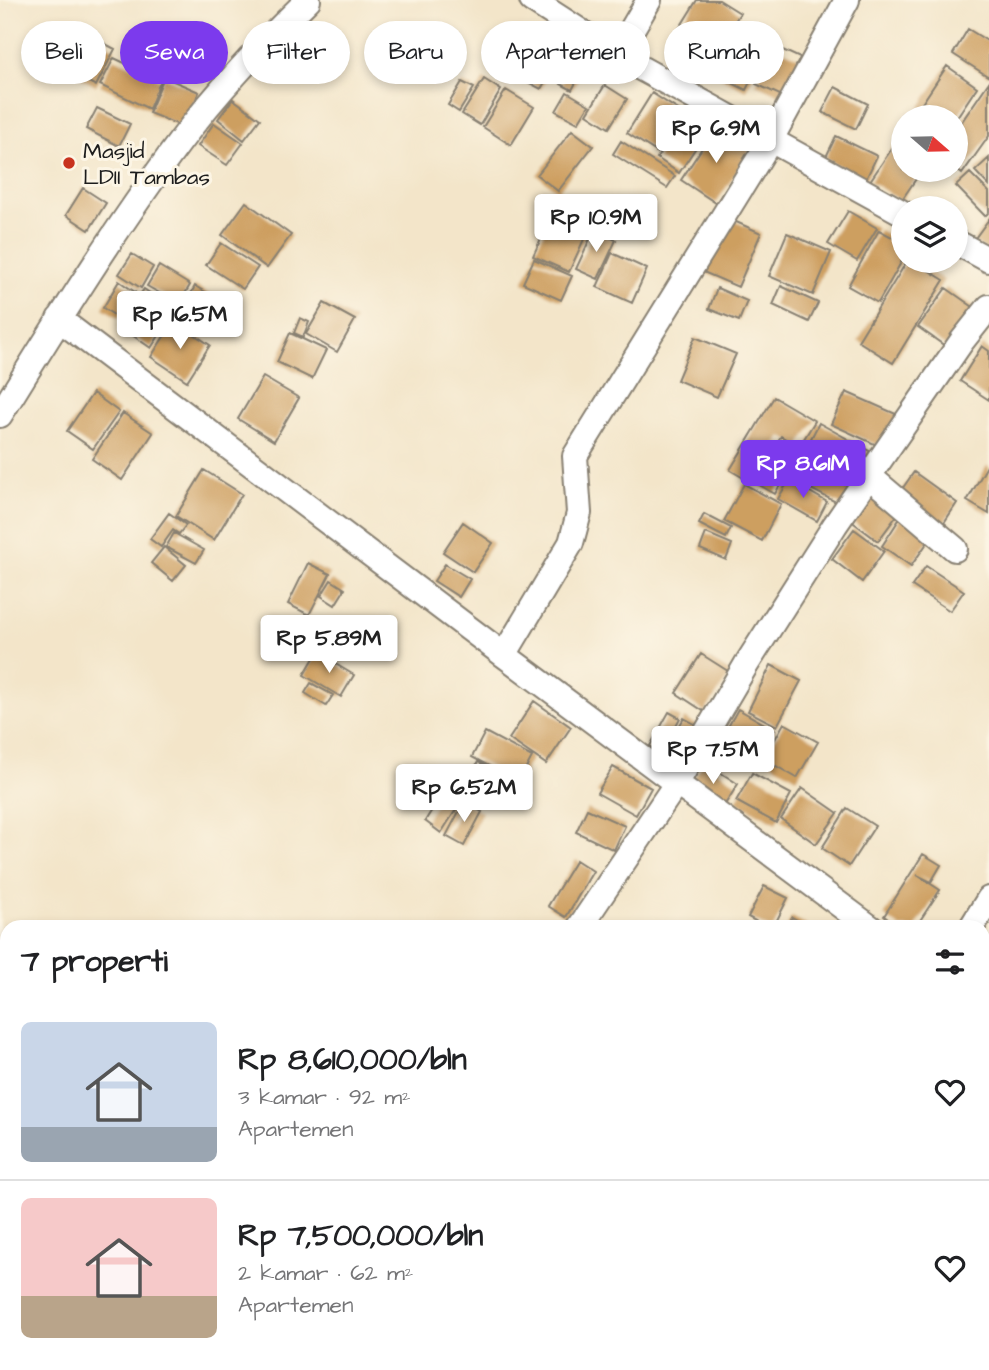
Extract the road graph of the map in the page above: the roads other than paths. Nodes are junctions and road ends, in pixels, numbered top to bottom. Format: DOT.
graph roads {
  1 [pos="308,0"];
  2 [pos="533,0"];
  3 [pos="649,0"];
  4 [pos="847,0"];
  5 [pos="565,21"];
  6 [pos="637,21"];
  7 [pos="650,74"];
  8 [pos="770,141"];
  9 [pos="891,207"];
  10 [pos="968,249"];
  11 [pos="989,260"];
  12 [pos="989,307"];
  13 [pos="59,319"];
  14 [pos="0,415"];
  15 [pos="869,476"];
  16 [pos="955,549"];
  17 [pos="504,655"];
  18 [pos="676,784"];
  19 [pos="989,899"];
  20 [pos="584,920"];
  21 [pos="860,920"];
  22 [pos="976,920"];
  1 -- 13 [label="street"];
  2 -- 5 [label="street"];
  3 -- 6 [label="street"];
  4 -- 8 [label="street"];
  7 -- 8 [label="street"];
  8 -- 9 [label="street"];
  8 -- 17 [label="street"];
  10 -- 11 [label="street"];
  12 -- 15 [label="street"];
  13 -- 14 [label="street"];
  13 -- 17 [label="street"];
  15 -- 16 [label="street"];
  15 -- 18 [label="street"];
  17 -- 18 [label="street"];
  18 -- 20 [label="street"];
  18 -- 21 [label="street"];
  19 -- 22 [label="street"];
}
